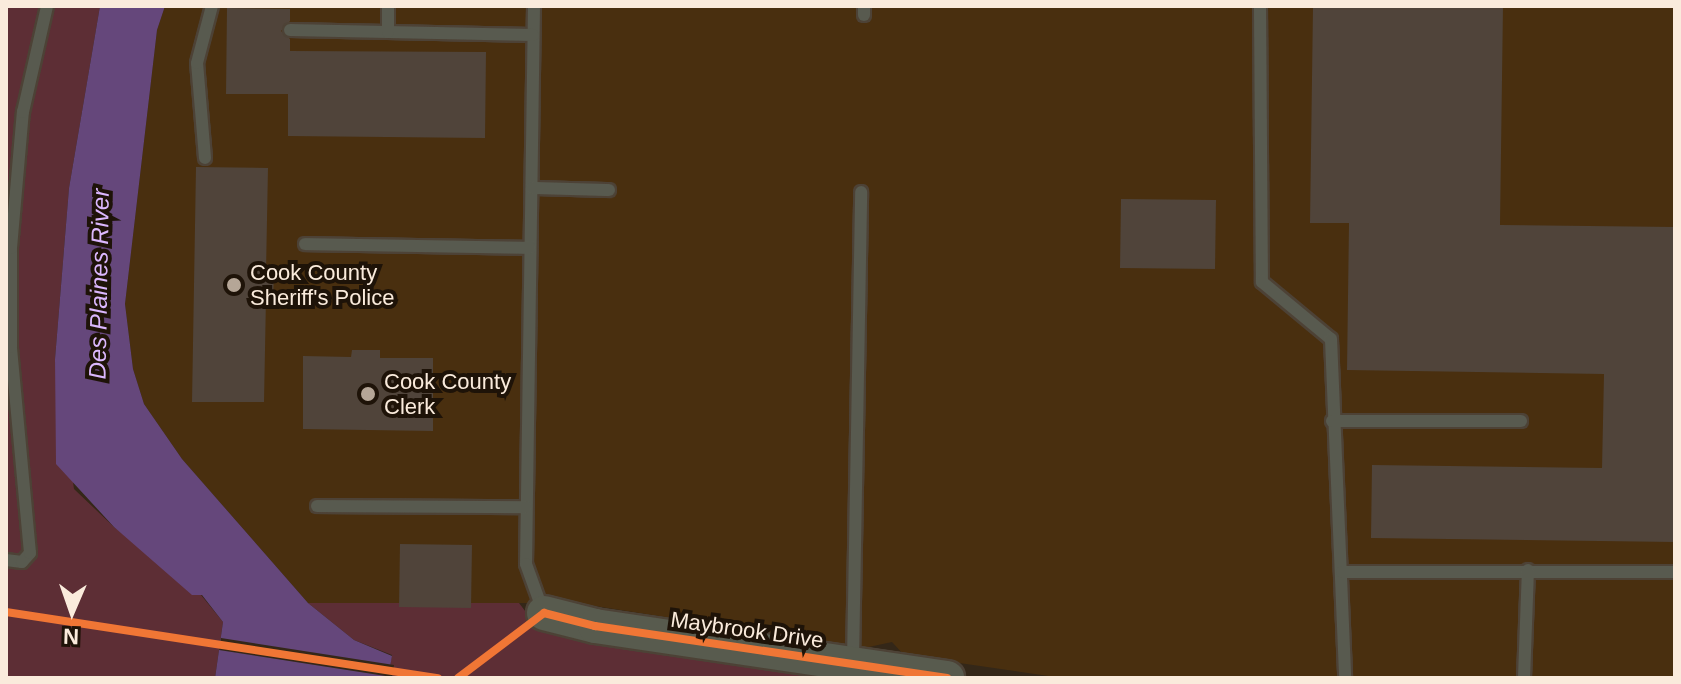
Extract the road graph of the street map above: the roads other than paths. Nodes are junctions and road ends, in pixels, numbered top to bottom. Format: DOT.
graph roads {
  1 [pos="47,6"];
  2 [pos="212,6"];
  3 [pos="388,6"];
  4 [pos="534,6"];
  5 [pos="1260,6"];
  6 [pos="290,30"];
  7 [pos="388,32"];
  8 [pos="533,35"];
  9 [pos="205,158"];
  10 [pos="532,188"];
  11 [pos="609,190"];
  12 [pos="861,192"];
  13 [pos="305,244"];
  14 [pos="530,248"];
  15 [pos="1332,421"];
  16 [pos="1521,421"];
  17 [pos="317,506"];
  18 [pos="526,507"];
  19 [pos="6,560"];
  20 [pos="1528,570"];
  21 [pos="1342,572"];
  22 [pos="1675,572"];
  23 [pos="544,613"];
  24 [pos="853,664"];
  25 [pos="947,678"];
  26 [pos="1345,678"];
  27 [pos="1524,678"];
  1 -- 19 [label="lane"];
  2 -- 9 [label="lane"];
  3 -- 7 [label="lane"];
  4 -- 8 [label="lane"];
  5 -- 15 [label="lane"];
  6 -- 7 [label="lane"];
  7 -- 8 [label="lane"];
  8 -- 10 [label="lane"];
  10 -- 11 [label="lane"];
  10 -- 14 [label="lane"];
  12 -- 24 [label="lane"];
  13 -- 14 [label="lane"];
  14 -- 18 [label="lane"];
  15 -- 16 [label="lane"];
  15 -- 21 [label="lane"];
  17 -- 18 [label="lane"];
  18 -- 23 [label="lane"];
  20 -- 21 [label="lane"];
  20 -- 22 [label="lane"];
  20 -- 27 [label="lane"];
  21 -- 26 [label="lane"];
  23 -- 24 [label="street, Maybrook Drive"];
  24 -- 25 [label="street, Maybrook Drive"];
}
